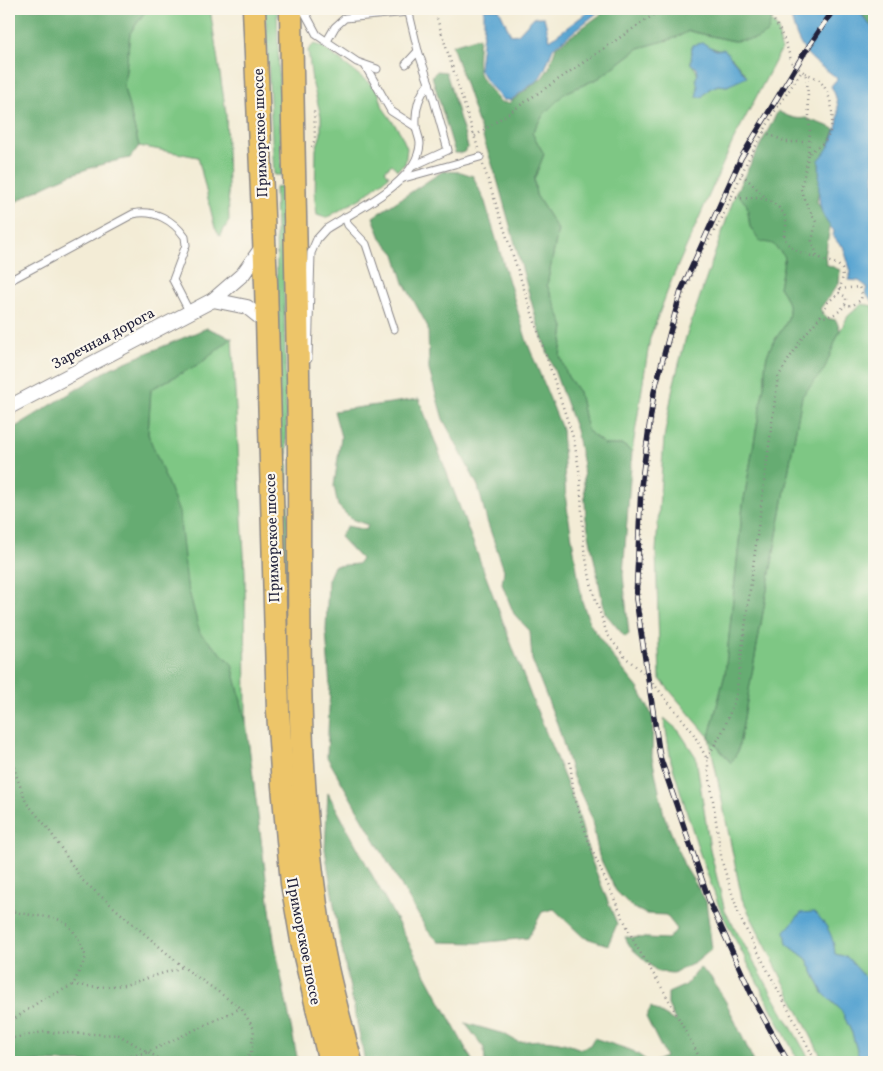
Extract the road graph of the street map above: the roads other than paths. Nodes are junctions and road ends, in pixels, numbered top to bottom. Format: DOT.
graph roads {
  1 [pos="254,9"];
  2 [pos="291,9"];
  3 [pos="303,9"];
  4 [pos="344,9"];
  5 [pos="408,10"];
  6 [pos="344,18"];
  7 [pos="327,42"];
  8 [pos="418,51"];
  9 [pos="406,64"];
  10 [pos="366,67"];
  11 [pos="377,69"];
  12 [pos="429,83"];
  13 [pos="416,127"];
  14 [pos="480,157"];
  15 [pos="413,166"];
  16 [pos="404,178"];
  17 [pos="345,217"];
  18 [pos="264,245"];
  19 [pos="9,281"];
  20 [pos="213,300"];
  21 [pos="189,312"];
  22 [pos="267,322"];
  23 [pos="394,329"];
  24 [pos="9,407"];
  25 [pos="299,436"];
  26 [pos="300,625"];
  27 [pos="275,626"];
  28 [pos="330,1062"];
  29 [pos="351,1062"];
  1 -- 18 [label="highway, Приморское шоссе"];
  2 -- 25 [label="highway, Приморское шоссе"];
  3 -- 7 [label="lane"];
  4 -- 6 [label="lane"];
  5 -- 6 [label="lane"];
  5 -- 8 [label="lane"];
  6 -- 7 [label="lane"];
  7 -- 10 [label="lane"];
  8 -- 9 [label="lane"];
  8 -- 12 [label="lane"];
  10 -- 11 [label="lane"];
  10 -- 13 [label="lane"];
  12 -- 13 [label="lane"];
  12 -- 15 [label="lane"];
  13 -- 15 [label="lane"];
  14 -- 16 [label="lane"];
  15 -- 16 [label="lane"];
  16 -- 17 [label="lane"];
  17 -- 23 [label="lane"];
  17 -- 25 [label="lane"];
  18 -- 20 [label="street, Заречная дорога"];
  18 -- 22 [label="highway, Приморское шоссе"];
  19 -- 21 [label="lane"];
  20 -- 21 [label="street, Заречная дорога"];
  20 -- 22 [label="street"];
  21 -- 24 [label="street, Заречная дорога"];
  22 -- 27 [label="highway, Приморское шоссе"];
  25 -- 26 [label="highway, Приморское шоссе"];
  26 -- 27 [label="highway"];
  26 -- 29 [label="highway, Приморское шоссе"];
  27 -- 28 [label="highway, Приморское шоссе"];
}
